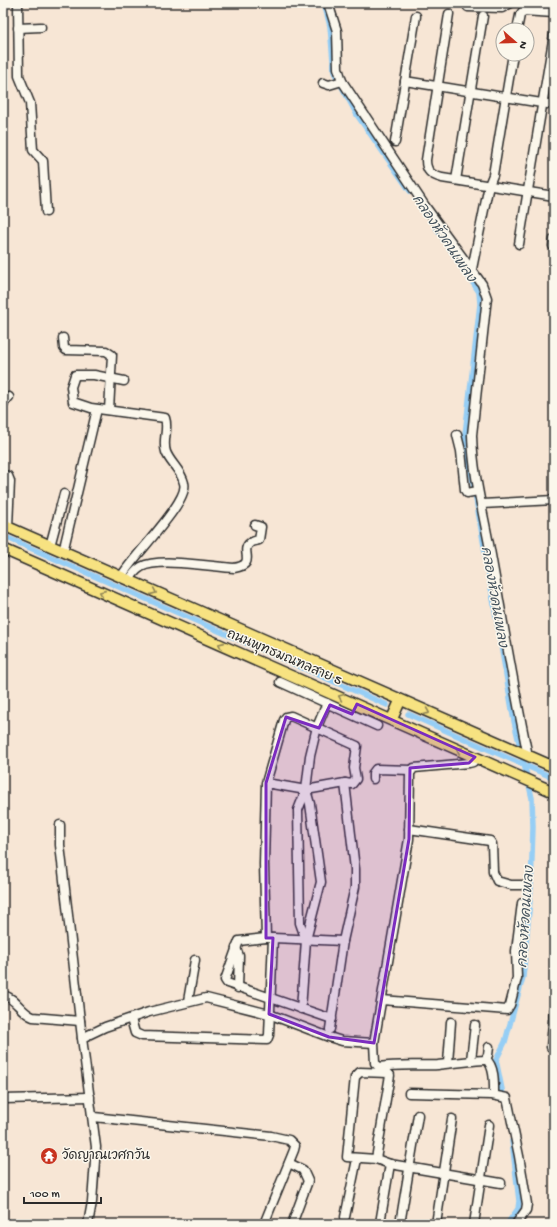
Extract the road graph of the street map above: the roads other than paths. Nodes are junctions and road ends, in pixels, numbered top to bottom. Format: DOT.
graph roads {
  1 [pos="18,3"];
  2 [pos="328,3"];
  3 [pos="469,3"];
  4 [pos="511,3"];
  5 [pos="530,3"];
  6 [pos="502,5"];
  7 [pos="554,5"];
  8 [pos="554,13"];
  9 [pos="449,14"];
  10 [pos="416,16"];
  11 [pos="483,16"];
  12 [pos="519,22"];
  13 [pos="41,27"];
  14 [pos="18,28"];
  15 [pos="554,34"];
  16 [pos="512,62"];
  17 [pos="405,81"];
  18 [pos="322,83"];
  19 [pos="337,83"];
  20 [pos="438,86"];
  21 [pos="472,92"];
  22 [pos="506,98"];
  23 [pos="543,103"];
  24 [pos="554,105"];
  25 [pos="395,142"];
  26 [pos="456,180"];
  27 [pos="492,185"];
  28 [pos="527,191"];
  29 [pos="554,196"];
  30 [pos="46,212"];
  31 [pos="519,244"];
  32 [pos="474,271"];
  33 [pos="63,338"];
  34 [pos="111,379"];
  35 [pos="124,381"];
  36 [pos="9,397"];
  37 [pos="3,404"];
  38 [pos="97,409"];
  39 [pos="109,410"];
  40 [pos="457,434"];
  41 [pos="3,475"];
  42 [pos="474,491"];
  43 [pos="64,494"];
  44 [pos="554,500"];
  45 [pos="482,504"];
  46 [pos="255,525"];
  47 [pos="6,526"];
  48 [pos="50,546"];
  49 [pos="3,549"];
  50 [pos="63,552"];
  51 [pos="125,579"];
  52 [pos="280,682"];
  53 [pos="400,701"];
  54 [pos="329,704"];
  55 [pos="357,704"];
  56 [pos="352,714"];
  57 [pos="392,720"];
  58 [pos="377,726"];
  59 [pos="318,729"];
  60 [pos="528,756"];
  61 [pos="475,757"];
  62 [pos="554,767"];
  63 [pos="411,770"];
  64 [pos="373,779"];
  65 [pos="266,783"];
  66 [pos="344,783"];
  67 [pos="306,790"];
  68 [pos="554,792"];
  69 [pos="60,825"];
  70 [pos="409,829"];
  71 [pos="522,885"];
  72 [pos="522,903"];
  73 [pos="269,938"];
  74 [pos="306,940"];
  75 [pos="343,941"];
  76 [pos="236,948"];
  77 [pos="195,960"];
  78 [pos="238,988"];
  79 [pos="3,995"];
  80 [pos="269,998"];
  81 [pos="382,1000"];
  82 [pos="188,1001"];
  83 [pos="554,1008"];
  84 [pos="301,1009"];
  85 [pos="269,1014"];
  86 [pos="131,1018"];
  87 [pos="332,1019"];
  88 [pos="80,1021"];
  89 [pos="451,1022"];
  90 [pos="475,1025"];
  91 [pos="330,1029"];
  92 [pos="82,1038"];
  93 [pos="374,1043"];
  94 [pos="551,1047"];
  95 [pos="489,1048"];
  96 [pos="486,1059"];
  97 [pos="471,1060"];
  98 [pos="448,1063"];
  99 [pos="409,1093"];
  100 [pos="494,1095"];
  101 [pos="90,1097"];
  102 [pos="3,1099"];
  103 [pos="418,1115"];
  104 [pos="94,1117"];
  105 [pos="452,1119"];
  106 [pos="489,1124"];
  107 [pos="357,1159"];
  108 [pos="376,1160"];
  109 [pos="289,1163"];
  110 [pos="390,1164"];
  111 [pos="409,1168"];
  112 [pos="444,1172"];
  113 [pos="480,1179"];
  114 [pos="501,1183"];
  115 [pos="345,1217"];
  116 [pos="380,1222"];
  117 [pos="88,1224"];
  118 [pos="264,1224"];
  119 [pos="292,1224"];
  120 [pos="400,1224"];
  121 [pos="436,1224"];
  122 [pos="474,1224"];
  123 [pos="516,1224"];
  1 -- 14 [label="street"];
  2 -- 19 [label="street"];
  3 -- 6 [label="street"];
  4 -- 6 [label="street"];
  5 -- 7 [label="street"];
  8 -- 12 [label="street"];
  9 -- 20 [label="street"];
  10 -- 17 [label="street"];
  11 -- 21 [label="street"];
  13 -- 14 [label="street"];
  14 -- 30 [label="street"];
  15 -- 23 [label="street"];
  16 -- 22 [label="street"];
  17 -- 20 [label="street"];
  17 -- 25 [label="street"];
  18 -- 19 [label="street"];
  19 -- 32 [label="street"];
  20 -- 21 [label="street"];
  20 -- 26 [label="street"];
  21 -- 22 [label="street"];
  21 -- 26 [label="street"];
  22 -- 23 [label="street"];
  22 -- 27 [label="street"];
  23 -- 24 [label="street"];
  23 -- 28 [label="street"];
  26 -- 27 [label="street"];
  27 -- 28 [label="street"];
  27 -- 32 [label="street"];
  28 -- 29 [label="street"];
  28 -- 31 [label="street"];
  32 -- 42 [label="street"];
  33 -- 34 [label="street"];
  34 -- 35 [label="street"];
  34 -- 38 [label="street"];
  34 -- 39 [label="street"];
  36 -- 37 [label="street"];
  38 -- 39 [label="street"];
  38 -- 50 [label="street"];
  39 -- 51 [label="street"];
  40 -- 42 [label="street"];
  41 -- 47 [label="street"];
  42 -- 45 [label="street"];
  43 -- 48 [label="street"];
  44 -- 45 [label="street"];
  45 -- 60 [label="street"];
  46 -- 51 [label="street"];
  47 -- 48 [label="main road, ถนนพุทธมณฑลสาย 5"];
  48 -- 50 [label="main road, ถนนพุทธมณฑลสาย 5"];
  55 -- 49 [label="main road, ถนนพุทธมณฑลสาย 5, one-way"];
  50 -- 51 [label="main road, ถนนพุทธมณฑลสาย 5"];
  51 -- 53 [label="main road, ถนนพุทธมณฑลสาย 5, one-way"];
  52 -- 54 [label="street"];
  53 -- 57 [label="main road"];
  53 -- 60 [label="main road, ถนนพุทธมณฑลสาย 5, one-way"];
  54 -- 56 [label="street"];
  54 -- 59 [label="street"];
  55 -- 56 [label="street"];
  55 -- 57 [label="main road, ถนนพุทธมณฑลสาย 5"];
  56 -- 58 [label="street"];
  61 -- 57 [label="main road, ถนนพุทธมณฑลสาย 5, one-way"];
  59 -- 65 [label="street"];
  59 -- 66 [label="street"];
  59 -- 67 [label="street"];
  60 -- 62 [label="main road, ถนนพุทธมณฑลสาย 5"];
  61 -- 63 [label="street"];
  61 -- 68 [label="main road, ถนนพุทธมณฑลสาย 5"];
  63 -- 64 [label="street"];
  63 -- 70 [label="street"];
  65 -- 67 [label="street"];
  65 -- 73 [label="street"];
  66 -- 67 [label="street"];
  66 -- 75 [label="street"];
  67 -- 74 [label="street"];
  67 -- 74 [label="street"];
  69 -- 88 [label="street"];
  70 -- 71 [label="street"];
  70 -- 81 [label="street"];
  72 -- 81 [label="street"];
  73 -- 74 [label="street"];
  73 -- 76 [label="street"];
  73 -- 80 [label="street"];
  74 -- 75 [label="street"];
  74 -- 84 [label="street"];
  75 -- 87 [label="street"];
  76 -- 78 [label="street"];
  76 -- 78 [label="street"];
  77 -- 82 [label="street"];
  78 -- 80 [label="street"];
  79 -- 88 [label="street"];
  80 -- 84 [label="street"];
  80 -- 85 [label="street"];
  81 -- 93 [label="street"];
  82 -- 85 [label="street"];
  82 -- 86 [label="street"];
  83 -- 94 [label="street"];
  84 -- 87 [label="street"];
  85 -- 86 [label="street"];
  85 -- 93 [label="street"];
  86 -- 92 [label="street"];
  87 -- 91 [label="street"];
  88 -- 92 [label="street"];
  89 -- 98 [label="street"];
  90 -- 97 [label="street"];
  92 -- 101 [label="street"];
  93 -- 98 [label="street"];
  95 -- 96 [label="street"];
  96 -- 97 [label="street"];
  96 -- 100 [label="street"];
  97 -- 98 [label="street"];
  99 -- 100 [label="street"];
  100 -- 123 [label="street"];
  101 -- 102 [label="street"];
  101 -- 104 [label="street"];
  103 -- 111 [label="street"];
  104 -- 109 [label="street"];
  104 -- 117 [label="street"];
  105 -- 112 [label="street"];
  106 -- 113 [label="street"];
  107 -- 108 [label="street"];
  107 -- 108 [label="street"];
  107 -- 115 [label="street"];
  108 -- 110 [label="street"];
  109 -- 118 [label="street"];
  109 -- 119 [label="street"];
  110 -- 111 [label="street"];
  110 -- 116 [label="street"];
  111 -- 112 [label="street"];
  111 -- 120 [label="street"];
  112 -- 113 [label="street"];
  112 -- 121 [label="street"];
  113 -- 114 [label="street"];
  113 -- 122 [label="street"];
}
